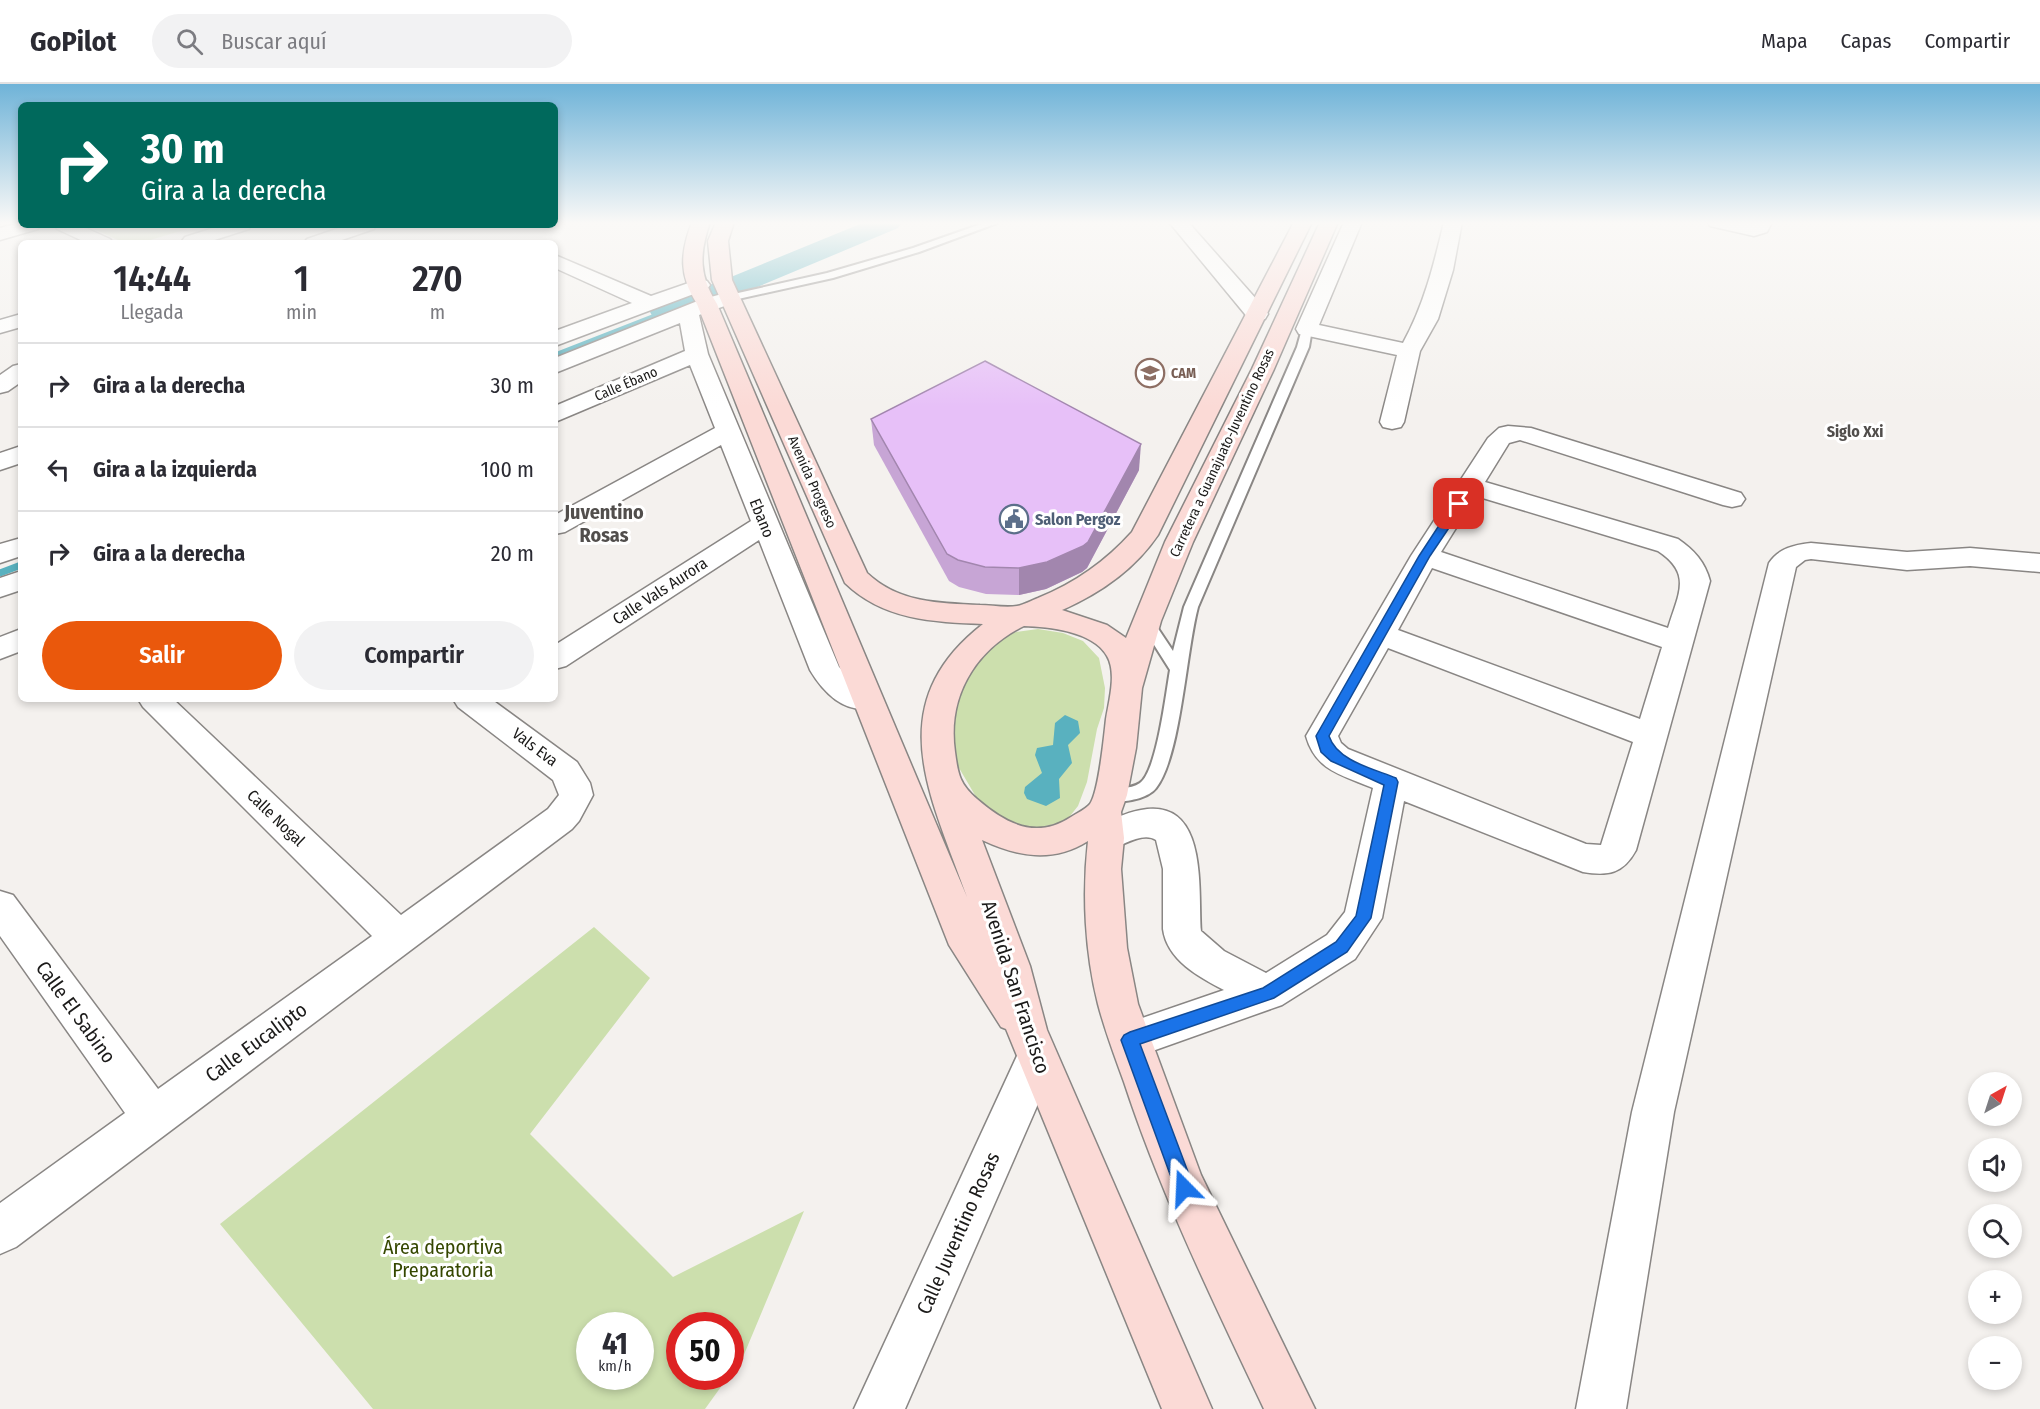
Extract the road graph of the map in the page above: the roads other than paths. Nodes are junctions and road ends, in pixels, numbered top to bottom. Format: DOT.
graph roads {
  1 [pos="606,284"];
  2 [pos="702,284"];
  3 [pos="712,284"];
  4 [pos="777,284"];
  5 [pos="1231,284"];
  6 [pos="1272,284"];
  7 [pos="1301,284"];
  8 [pos="1326,284"];
  9 [pos="1438,284"];
  10 [pos="710,294"];
  11 [pos="649,303"];
  12 [pos="1257,314"];
  13 [pos="18,321"];
  14 [pos="0,327"];
  15 [pos="1307,329"];
  16 [pos="558,338"];
  17 [pos="1409,351"];
  18 [pos="697,354"];
  19 [pos="558,365"];
  20 [pos="18,373"];
  21 [pos="0,386"];
  22 [pos="558,414"];
  23 [pos="1392,422"];
  24 [pos="728,431"];
  25 [pos="18,455"];
  26 [pos="0,462"];
  27 [pos="1470,486"];
  28 [pos="1732,499"];
  29 [pos="822,504"];
  30 [pos="791,511"];
  31 [pos="558,524"];
  32 [pos="765,524"];
  33 [pos="18,547"];
  34 [pos="0,554"];
  35 [pos="1425,556"];
  36 [pos="2040,563"];
  37 [pos="18,581"];
  38 [pos="0,588"];
  39 [pos="1021,616"];
  40 [pos="1146,621"];
  41 [pos="1380,634"];
  42 [pos="18,640"];
  43 [pos="1678,642"];
  44 [pos="0,649"];
  45 [pos="558,657"];
  46 [pos="1178,670"];
  47 [pos="1126,688"];
  48 [pos="157,702"];
  49 [pos="481,702"];
  50 [pos="872,710"];
  51 [pos="1652,736"];
  52 [pos="1391,782"];
  53 [pos="946,790"];
  54 [pos="1107,815"];
  55 [pos="512,853"];
  56 [pos="0,906"];
  57 [pos="398,938"];
  58 [pos="1268,993"];
  59 [pos="1130,1040"];
  60 [pos="1032,1044"];
  61 [pos="153,1117"];
  62 [pos="0,1231"];
  63 [pos="879,1409"];
  64 [pos="1187,1409"];
  65 [pos="1290,1409"];
  66 [pos="1601,1409"];
  1 -- 11 [label="street"];
  2 -- 10 [label="main road, Avenida Progreso"];
  3 -- 10 [label="main road, Avenida Progreso"];
  4 -- 10 [label="lane"];
  5 -- 12 [label="street"];
  6 -- 12 [label="main road, Carretera a Guanajuato-Juventino Rosas"];
  7 -- 40 [label="main road, Carretera a Guanajuato-Juventino Rosas"];
  8 -- 15 [label="street"];
  9 -- 17 [label="street"];
  10 -- 11 [label="street"];
  10 -- 18 [label="street, Ebano"];
  10 -- 19 [label="street"];
  10 -- 29 [label="main road, Avenida Progreso"];
  10 -- 30 [label="main road, Avenida Progreso"];
  11 -- 16 [label="street"];
  12 -- 39 [label="main road, Carretera a Guanajuato-Juventino Rosas"];
  13 -- 14 [label="street"];
  15 -- 17 [label="street"];
  15 -- 46 [label="lane"];
  17 -- 23 [label="street"];
  18 -- 22 [label="street, Calle Ébano"];
  18 -- 24 [label="street, Ebano"];
  20 -- 21 [label="street"];
  24 -- 31 [label="street"];
  24 -- 32 [label="street, Ebano"];
  25 -- 26 [label="street"];
  27 -- 28 [label="street"];
  27 -- 35 [label="street"];
  27 -- 43 [label="street"];
  29 -- 30 [label="main road"];
  29 -- 39 [label="main road, Avenida Progreso"];
  30 -- 50 [label="main road, Avenida Progreso"];
  32 -- 45 [label="street, Calle Vals Aurora"];
  32 -- 50 [label="street, Ebano"];
  33 -- 34 [label="street"];
  35 -- 41 [label="street"];
  35 -- 43 [label="street"];
  36 -- 66 [label="street"];
  37 -- 38 [label="street"];
  39 -- 47 [label="main road"];
  39 -- 53 [label="main road, Avenida San Francisco"];
  40 -- 46 [label="lane"];
  40 -- 47 [label="main road, Carretera a Guanajuato-Juventino Rosas"];
  41 -- 51 [label="street"];
  41 -- 52 [label="street"];
  42 -- 44 [label="street"];
  43 -- 51 [label="street"];
  46 -- 54 [label="lane"];
  47 -- 54 [label="main road"];
  48 -- 57 [label="street, Calle Nogal"];
  49 -- 55 [label="street, Vals Eva"];
  50 -- 53 [label="main road"];
  50 -- 60 [label="main road, Avenida Progreso"];
  51 -- 52 [label="street"];
  52 -- 58 [label="street"];
  53 -- 54 [label="main road"];
  53 -- 60 [label="main road, Avenida San Francisco"];
  54 -- 58 [label="street"];
  54 -- 59 [label="main road"];
  55 -- 57 [label="street, Calle Eucalipto"];
  56 -- 61 [label="street, Calle El Sabino"];
  57 -- 61 [label="street, Calle Eucalipto"];
  58 -- 59 [label="street"];
  59 -- 65 [label="main road"];
  60 -- 63 [label="street, Calle Juventino Rosas"];
  60 -- 64 [label="main road, Avenida San Francisco"];
  61 -- 62 [label="street, Calle Eucalipto"];
}
